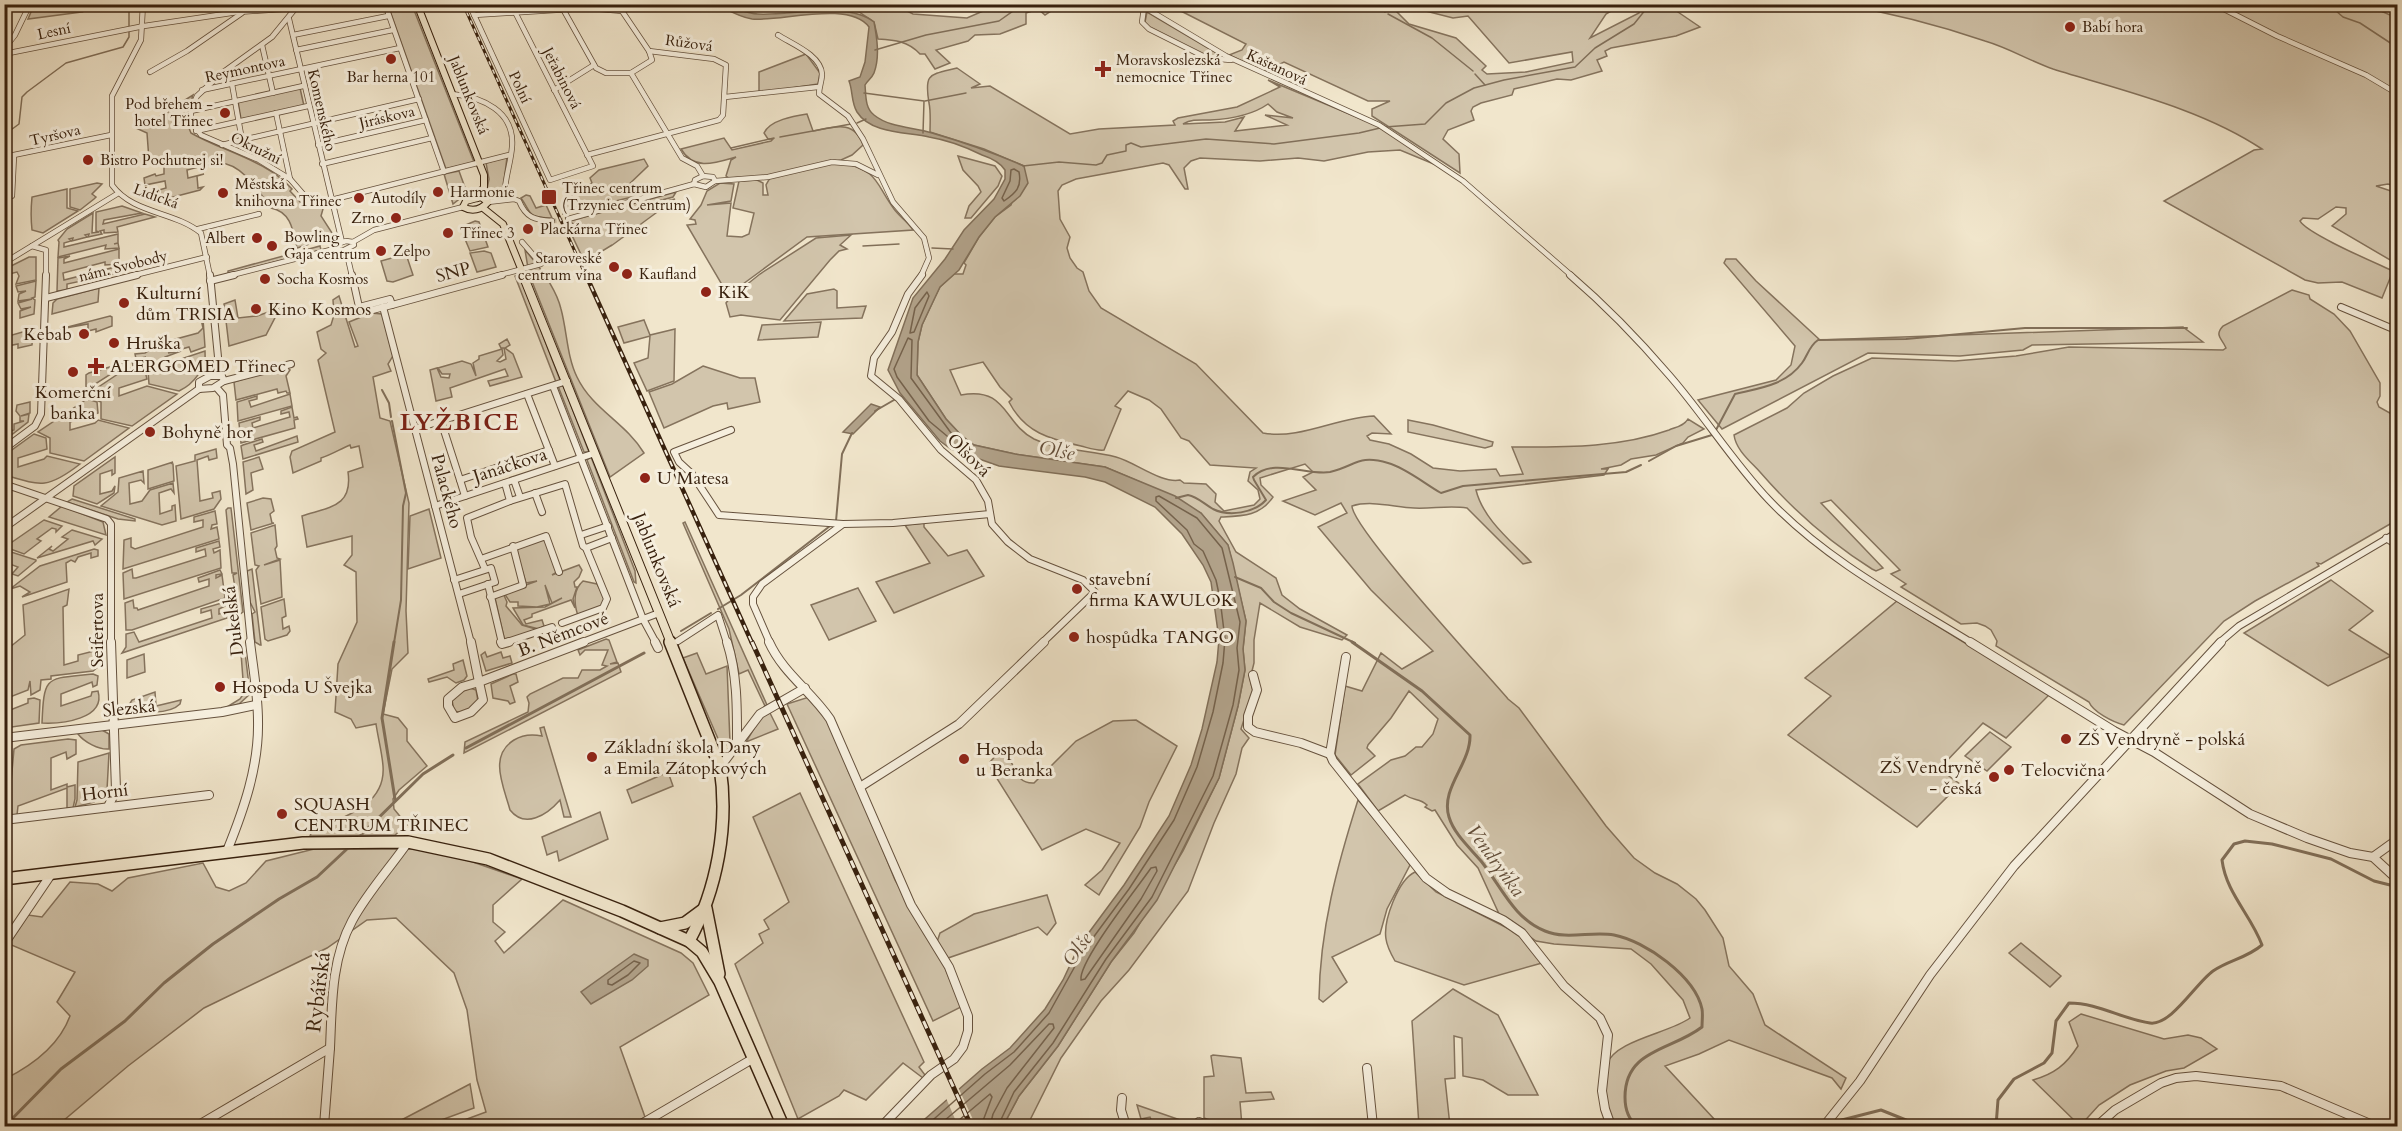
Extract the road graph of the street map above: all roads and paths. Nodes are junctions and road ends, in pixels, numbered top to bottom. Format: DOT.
graph roads {
  1 [pos="30,4"];
  2 [pos="143,4"];
  3 [pos="357,4"];
  4 [pos="385,4"];
  5 [pos="417,4"];
  6 [pos="469,4"];
  7 [pos="638,4"];
  8 [pos="930,4"];
  9 [pos="942,4"];
  10 [pos="1139,4"];
  11 [pos="2214,4"];
  12 [pos="298,6"];
  13 [pos="588,6"];
  14 [pos="1144,8"];
  15 [pos="562,9"];
  16 [pos="244,11"];
  17 [pos="622,11"];
  18 [pos="515,12"];
  19 [pos="474,15"];
  20 [pos="388,16"];
  21 [pos="289,19"];
  22 [pos="144,26"];
  23 [pos="393,30"];
  24 [pos="292,35"];
  25 [pos="778,35"];
  26 [pos="262,45"];
  27 [pos="400,48"];
  28 [pos="296,50"];
  29 [pos="649,51"];
  30 [pos="4,52"];
  31 [pos="1234,60"];
  32 [pos="594,64"];
  33 [pos="300,70"];
  34 [pos="150,72"];
  35 [pos="631,73"];
  36 [pos="269,76"];
  37 [pos="232,84"];
  38 [pos="303,86"];
  39 [pos="818,87"];
  40 [pos="200,90"];
  41 [pos="554,90"];
  42 [pos="273,93"];
  43 [pos="452,94"];
  44 [pos="2397,94"];
  45 [pos="725,97"];
  46 [pos="418,99"];
  47 [pos="235,101"];
  48 [pos="308,105"];
  49 [pos="190,111"];
  50 [pos="276,113"];
  51 [pos="426,120"];
  52 [pos="239,121"];
  53 [pos="313,123"];
  54 [pos="196,131"];
  55 [pos="281,131"];
  56 [pos="111,135"];
  57 [pos="668,135"];
  58 [pos="432,138"];
  59 [pos="242,140"];
  60 [pos="222,145"];
  61 [pos="318,145"];
  62 [pos="509,155"];
  63 [pos="587,155"];
  64 [pos="14,156"];
  65 [pos="4,157"];
  66 [pos="480,163"];
  67 [pos="322,164"];
  68 [pos="444,172"];
  69 [pos="878,175"];
  70 [pos="703,176"];
  71 [pos="290,179"];
  72 [pos="715,181"];
  73 [pos="694,184"];
  74 [pos="505,189"];
  75 [pos="117,194"];
  76 [pos="4,198"];
  77 [pos="477,198"];
  78 [pos="331,200"];
  79 [pos="485,205"];
  80 [pos="463,207"];
  81 [pos="260,214"];
  82 [pos="568,219"];
  83 [pos="552,221"];
  84 [pos="198,229"];
  85 [pos="342,242"];
  86 [pos="353,242"];
  87 [pos="522,242"];
  88 [pos="32,246"];
  89 [pos="334,249"];
  90 [pos="346,250"];
  91 [pos="207,257"];
  92 [pos="4,263"];
  93 [pos="523,269"];
  94 [pos="210,281"];
  95 [pos="46,298"];
  96 [pos="392,305"];
  97 [pos="358,307"];
  98 [pos="383,307"];
  99 [pos="2341,307"];
  100 [pos="2397,331"];
  101 [pos="291,364"];
  102 [pos="215,375"];
  103 [pos="224,381"];
  104 [pos="567,381"];
  105 [pos="553,386"];
  106 [pos="216,387"];
  107 [pos="199,389"];
  108 [pos="527,394"];
  109 [pos="441,421"];
  110 [pos="415,429"];
  111 [pos="730,430"];
  112 [pos="4,449"];
  113 [pos="549,450"];
  114 [pos="595,453"];
  115 [pos="581,458"];
  116 [pos="555,466"];
  117 [pos="460,480"];
  118 [pos="514,480"];
  119 [pos="505,483"];
  120 [pos="4,484"];
  121 [pos="535,493"];
  122 [pos="465,496"];
  123 [pos="520,497"];
  124 [pos="46,498"];
  125 [pos="510,501"];
  126 [pos="435,506"];
  127 [pos="542,512"];
  128 [pos="990,514"];
  129 [pos="843,524"];
  130 [pos="608,526"];
  131 [pos="4,528"];
  132 [pos="2397,532"];
  133 [pos="581,535"];
  134 [pos="612,538"];
  135 [pos="2386,538"];
  136 [pos="513,546"];
  137 [pos="2397,546"];
  138 [pos="586,548"];
  139 [pos="481,559"];
  140 [pos="485,569"];
  141 [pos="559,572"];
  142 [pos="454,580"];
  143 [pos="488,584"];
  144 [pos="459,594"];
  145 [pos="490,597"];
  146 [pos="659,613"];
  147 [pos="643,619"];
  148 [pos="562,623"];
  149 [pos="552,627"];
  150 [pos="678,641"];
  151 [pos="658,648"];
  152 [pos="1346,657"];
  153 [pos="1253,675"];
  154 [pos="479,682"];
  155 [pos="805,688"];
  156 [pos="256,705"];
  157 [pos="113,725"];
  158 [pos="4,738"];
  159 [pos="2131,738"];
  160 [pos="737,748"];
  161 [pos="1330,754"];
  162 [pos="720,767"];
  163 [pos="860,787"];
  164 [pos="209,795"];
  165 [pos="108,807"];
  166 [pos="4,820"];
  167 [pos="2397,839"];
  168 [pos="408,842"];
  169 [pos="227,851"];
  170 [pos="2373,858"];
  171 [pos="52,873"];
  172 [pos="4,879"];
  173 [pos="2397,880"];
  174 [pos="705,907"];
  175 [pos="660,928"];
  176 [pos="689,941"];
  177 [pos="4,944"];
  178 [pos="720,982"];
  179 [pos="330,1048"];
  180 [pos="754,1058"];
  181 [pos="1367,1068"];
  182 [pos="1122,1098"];
  183 [pos="197,1126"];
  184 [pos="324,1126"];
  185 [pos="638,1126"];
  186 [pos="783,1126"];
  187 [pos="882,1126"];
  188 [pos="1126,1126"];
  189 [pos="1372,1126"];
  190 [pos="1611,1126"];
  191 [pos="1824,1126"];
  192 [pos="2097,1126"];
  193 [pos="2375,1126"];
  1 -- 30 [label="street"];
  2 -- 22 [label="street, Lidická"];
  3 -- 12 [label="street, Lesní"];
  4 -- 20 [label="street"];
  5 -- 43 [label="main road, Jablunkovská"];
  6 -- 19 [label="street, Polní"];
  7 -- 17 [label="street"];
  8 -- 9 [label="street"];
  10 -- 14 [label="street, Kaštanová"];
  11 -- 44 [label="street"];
  12 -- 16 [label="street, Lesní"];
  12 -- 21 [label="street"];
  13 -- 15 [label="street"];
  13 -- 17 [label="street"];
  14 -- 31 [label="street, Kaštanová"];
  14 -- 31 [label="street"];
  15 -- 18 [label="street"];
  15 -- 32 [label="street"];
  16 -- 22 [label="street, Lesní"];
  16 -- 34 [label="street"];
  17 -- 29 [label="street, Růžová"];
  18 -- 19 [label="street"];
  18 -- 41 [label="street, Jeřabinová"];
  19 -- 63 [label="street, Polní"];
  20 -- 23 [label="street"];
  20 -- 24 [label="street"];
  21 -- 24 [label="street, Komenského"];
  21 -- 26 [label="street"];
  22 -- 30 [label="street, Lesní"];
  22 -- 56 [label="street, Lidická"];
  23 -- 27 [label="street"];
  23 -- 28 [label="street"];
  24 -- 28 [label="street, Komenského"];
  25 -- 39 [label="street"];
  26 -- 36 [label="street"];
  26 -- 40 [label="street"];
  27 -- 33 [label="street, Reymontova"];
  27 -- 46 [label="street"];
  28 -- 33 [label="street, Komenského"];
  29 -- 35 [label="street"];
  29 -- 45 [label="street, Růžová"];
  31 -- 159 [label="street, Kaštanová"];
  32 -- 35 [label="street"];
  32 -- 41 [label="street"];
  33 -- 36 [label="street, Reymontova"];
  33 -- 38 [label="street, Komenského"];
  35 -- 57 [label="street"];
  36 -- 37 [label="street, Reymontova"];
  36 -- 42 [label="street"];
  37 -- 40 [label="street, Reymontova"];
  37 -- 47 [label="street"];
  38 -- 42 [label="street"];
  38 -- 48 [label="street, Komenského"];
  39 -- 45 [label="street"];
  39 -- 69 [label="street, Olšová"];
  40 -- 49 [label="street"];
  41 -- 63 [label="street, Jeřabinová"];
  42 -- 47 [label="street"];
  43 -- 62 [label="street"];
  43 -- 66 [label="main road, Jablunkovská"];
  45 -- 57 [label="street, Růžová"];
  46 -- 51 [label="street"];
  46 -- 53 [label="street"];
  47 -- 49 [label="street"];
  47 -- 52 [label="street"];
  48 -- 50 [label="street"];
  48 -- 53 [label="street, Komenského"];
  49 -- 54 [label="street"];
  50 -- 52 [label="street"];
  50 -- 55 [label="street"];
  51 -- 58 [label="street"];
  51 -- 61 [label="street, Jiráskova"];
  52 -- 54 [label="street"];
  52 -- 59 [label="street"];
  53 -- 55 [label="street"];
  53 -- 61 [label="street, Komenského"];
  54 -- 60 [label="street, Okružní"];
  55 -- 59 [label="street"];
  55 -- 71 [label="street"];
  56 -- 64 [label="street, Tyršova"];
  56 -- 75 [label="street, Lidická"];
  57 -- 63 [label="street, Růžová"];
  57 -- 70 [label="street"];
  58 -- 67 [label="street"];
  58 -- 68 [label="street"];
  59 -- 60 [label="street"];
  60 -- 71 [label="street, Okružní"];
  61 -- 67 [label="street, Komenského"];
  62 -- 66 [label="street, Okružní"];
  62 -- 74 [label="street"];
  64 -- 65 [label="street, Tyršova"];
  64 -- 76 [label="street"];
  66 -- 68 [label="street, Okružní"];
  66 -- 77 [label="main road, Jablunkovská"];
  67 -- 78 [label="street, Komenského"];
  68 -- 78 [label="street, Okružní"];
  69 -- 72 [label="street"];
  69 -- 128 [label="street, Olšová"];
  70 -- 72 [label="street"];
  70 -- 73 [label="street"];
  71 -- 78 [label="street, Okružní"];
  72 -- 73 [label="street"];
  73 -- 82 [label="street"];
  75 -- 84 [label="street, Lidická"];
  75 -- 88 [label="street"];
  77 -- 79 [label="main road, Jablunkovská"];
  77 -- 80 [label="main road"];
  78 -- 85 [label="street, Komenského"];
  79 -- 80 [label="main road"];
  79 -- 83 [label="street"];
  79 -- 93 [label="main road, Jablunkovská"];
  80 -- 86 [label="street"];
  81 -- 84 [label="street"];
  84 -- 91 [label="street"];
  85 -- 86 [label="street"];
  85 -- 89 [label="street"];
  86 -- 90 [label="street"];
  87 -- 93 [label="street"];
  88 -- 92 [label="street"];
  88 -- 95 [label="street"];
  89 -- 90 [label="street"];
  89 -- 94 [label="street"];
  90 -- 97 [label="street"];
  91 -- 94 [label="street"];
  91 -- 95 [label="street, nám. Svobody"];
  93 -- 96 [label="street, SNP"];
  93 -- 104 [label="main road, Jablunkovská"];
  94 -- 102 [label="street"];
  95 -- 112 [label="street"];
  96 -- 97 [label="street"];
  96 -- 98 [label="street"];
  97 -- 98 [label="street"];
  98 -- 110 [label="street, Palackého"];
  99 -- 100 [label="street"];
  101 -- 103 [label="street"];
  102 -- 103 [label="street"];
  102 -- 107 [label="street"];
  103 -- 106 [label="street"];
  104 -- 105 [label="street"];
  104 -- 114 [label="main road, Jablunkovská"];
  105 -- 108 [label="street"];
  105 -- 115 [label="street"];
  106 -- 107 [label="street"];
  106 -- 156 [label="street, Dukelská"];
  107 -- 124 [label="street"];
  108 -- 109 [label="street"];
  108 -- 113 [label="street"];
  109 -- 110 [label="street"];
  109 -- 117 [label="street"];
  110 -- 126 [label="street, Palackého"];
  111 -- 129 [label="street"];
  113 -- 116 [label="street"];
  113 -- 117 [label="street"];
  114 -- 115 [label="street, Janáčkova"];
  114 -- 146 [label="main road, Jablunkovská"];
  115 -- 116 [label="street, Janáčkova"];
  115 -- 130 [label="street"];
  116 -- 118 [label="street, Janáčkova"];
  117 -- 122 [label="street"];
  118 -- 119 [label="street, Janáčkova"];
  118 -- 123 [label="street"];
  119 -- 122 [label="street, Janáčkova"];
  119 -- 125 [label="street"];
  120 -- 124 [label="street"];
  121 -- 123 [label="street"];
  121 -- 127 [label="street"];
  121 -- 133 [label="street"];
  122 -- 126 [label="street, Janáčkova"];
  123 -- 125 [label="street"];
  124 -- 131 [label="street"];
  124 -- 157 [label="street, Seifertova"];
  125 -- 139 [label="street"];
  126 -- 142 [label="street, Palackého"];
  128 -- 129 [label="street"];
  128 -- 163 [label="street, Olšová"];
  129 -- 155 [label="street"];
  130 -- 133 [label="street"];
  130 -- 134 [label="street"];
  132 -- 135 [label="street"];
  133 -- 138 [label="street"];
  134 -- 138 [label="street"];
  134 -- 147 [label="street"];
  135 -- 137 [label="street"];
  135 -- 159 [label="street"];
  136 -- 139 [label="street"];
  136 -- 141 [label="street"];
  136 -- 145 [label="street"];
  138 -- 148 [label="street"];
  139 -- 140 [label="street"];
  140 -- 142 [label="street"];
  140 -- 143 [label="street"];
  142 -- 144 [label="street, Palackého"];
  143 -- 144 [label="street"];
  143 -- 145 [label="street"];
  144 -- 154 [label="street, Palackého"];
  145 -- 149 [label="street"];
  146 -- 147 [label="street, B. Němcové"];
  146 -- 162 [label="main road, Jablunkovská"];
  147 -- 151 [label="street"];
  147 -- 154 [label="street, B. Němcové"];
  150 -- 160 [label="street"];
  152 -- 161 [label="street"];
  153 -- 161 [label="street"];
  154 -- 154 [label="street, B. Němcové"];
  155 -- 160 [label="street"];
  155 -- 163 [label="street"];
  156 -- 157 [label="street, Slezská"];
  156 -- 169 [label="street, Dukelská"];
  157 -- 158 [label="street, Slezská"];
  157 -- 165 [label="street, Seifertova"];
  159 -- 170 [label="street, Kaštanová"];
  159 -- 191 [label="street"];
  160 -- 162 [label="street"];
  161 -- 190 [label="street"];
  162 -- 174 [label="main road, Jablunkovská"];
  163 -- 187 [label="street"];
  164 -- 165 [label="street, Horní"];
  165 -- 166 [label="street, Horní"];
  167 -- 170 [label="street"];
  168 -- 169 [label="main road"];
  168 -- 175 [label="main road"];
  168 -- 179 [label="street, Rybářská"];
  169 -- 171 [label="main road"];
  170 -- 173 [label="street"];
  171 -- 172 [label="main road"];
  171 -- 177 [label="street"];
  174 -- 175 [label="main road"];
  174 -- 176 [label="main road, Jablunkovská"];
  174 -- 178 [label="main road"];
  175 -- 176 [label="main road"];
  176 -- 178 [label="main road"];
  178 -- 180 [label="main road"];
  179 -- 183 [label="street, Rybářská"];
  179 -- 184 [label="street"];
  180 -- 185 [label="street"];
  180 -- 186 [label="main road"];
  181 -- 189 [label="street"];
  182 -- 188 [label="street"];
  192 -- 193 [label="street"];
}
